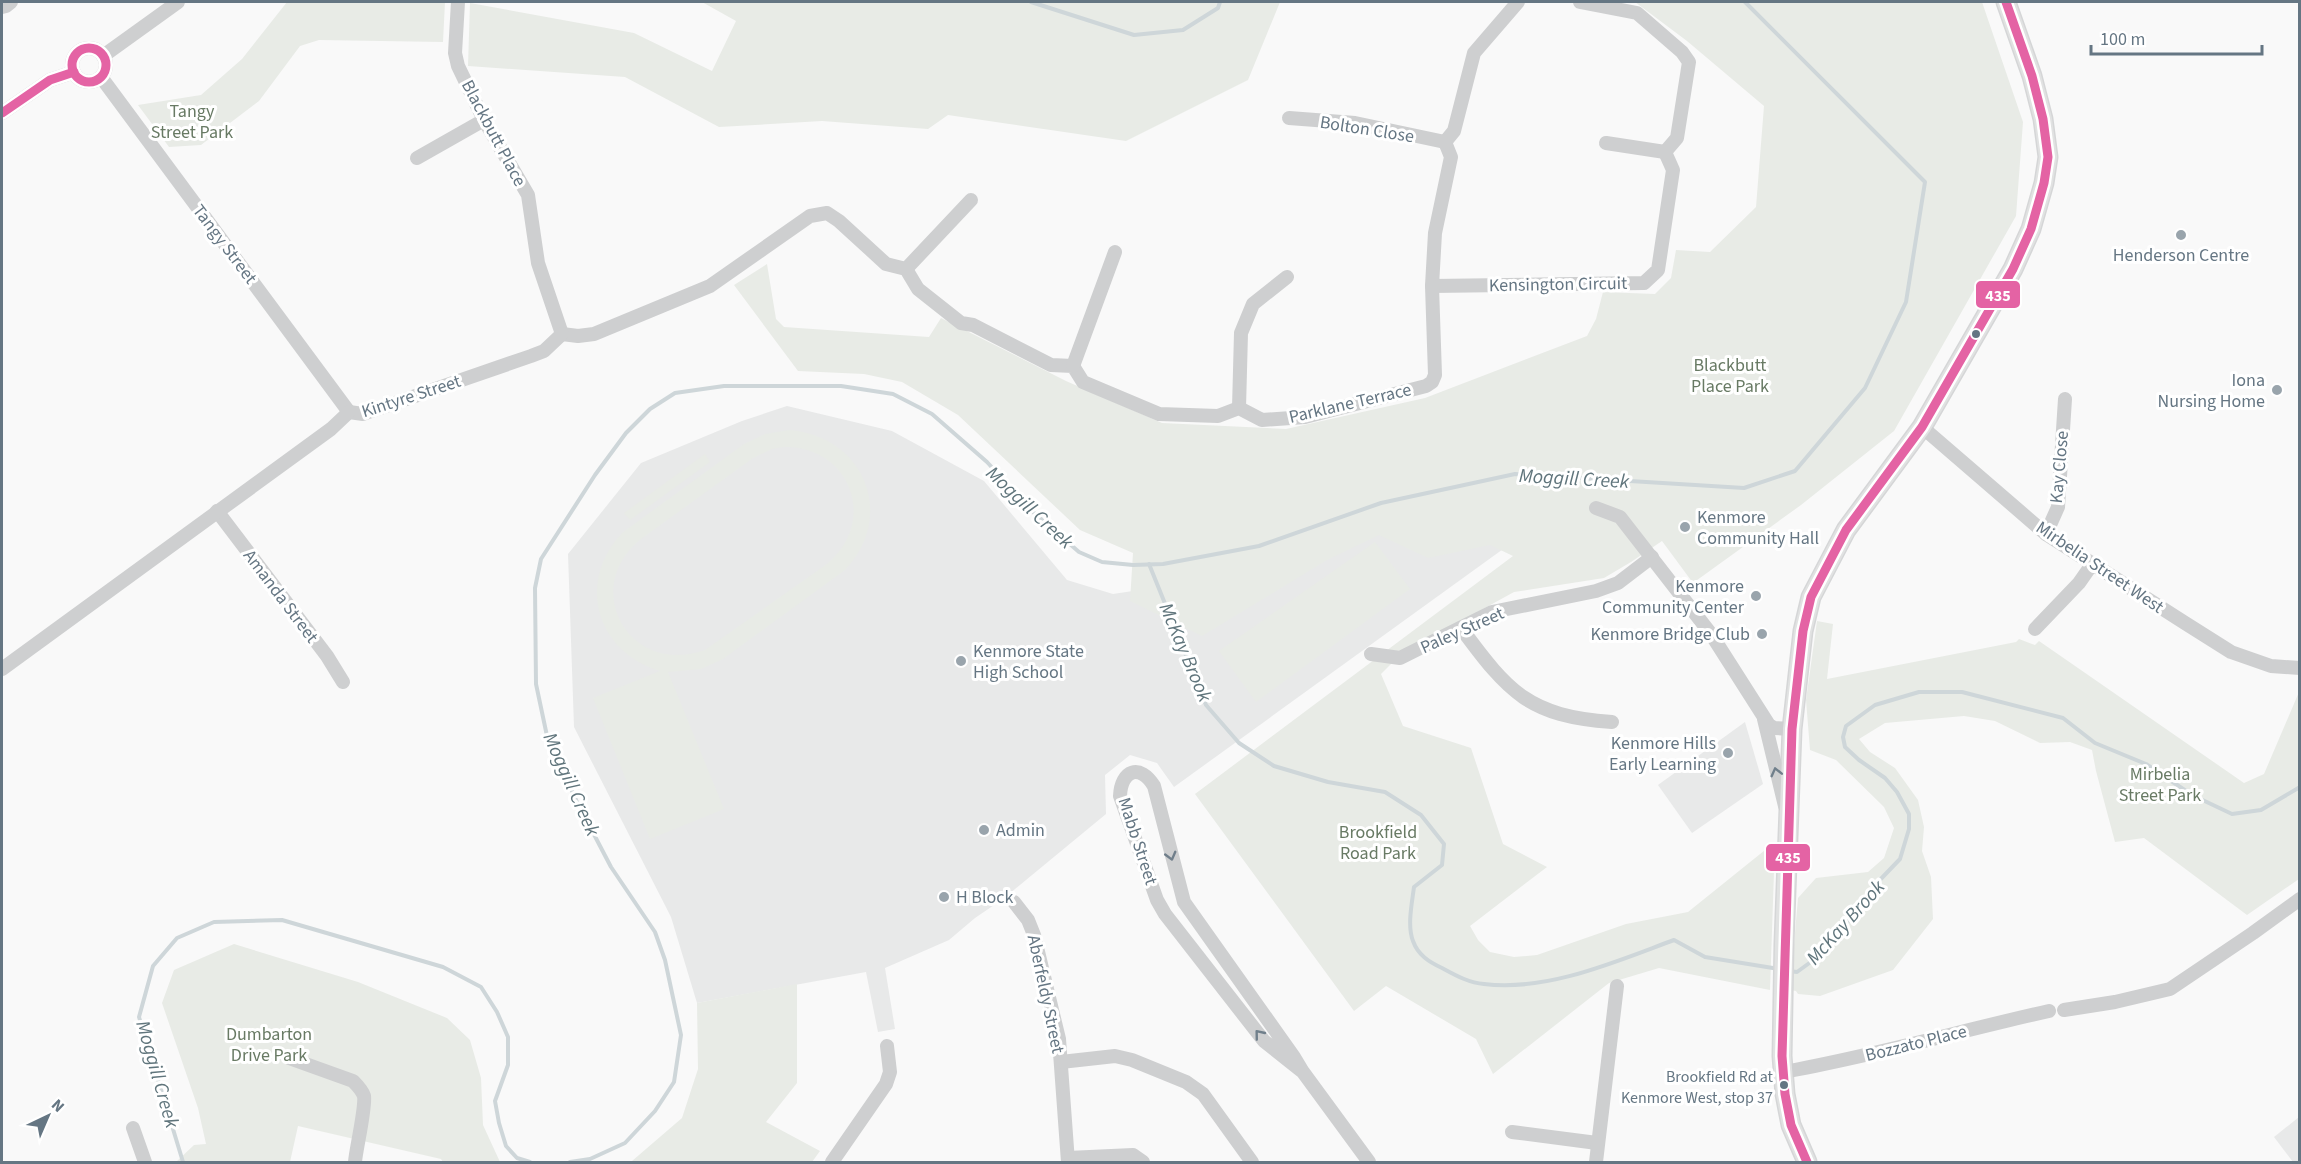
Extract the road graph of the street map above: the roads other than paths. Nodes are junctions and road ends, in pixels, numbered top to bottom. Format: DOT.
graph roads {
  1 [pos="11,2"];
  2 [pos="178,2"];
  3 [pos="458,2"];
  4 [pos="1518,2"];
  5 [pos="1580,2"];
  6 [pos="2006,2"];
  7 [pos="2,7"];
  8 [pos="103,56"];
  9 [pos="74,72"];
  10 [pos="101,77"];
  11 [pos="2,113"];
  12 [pos="1289,118"];
  13 [pos="484,120"];
  14 [pos="1445,142"];
  15 [pos="1605,143"];
  16 [pos="1665,152"];
  17 [pos="417,158"];
  18 [pos="971,200"];
  19 [pos="1115,252"];
  20 [pos="906,269"];
  21 [pos="1287,277"];
  22 [pos="1432,286"];
  23 [pos="562,334"];
  24 [pos="1073,366"];
  25 [pos="2065,399"];
  26 [pos="1239,408"];
  27 [pos="349,412"];
  28 [pos="1922,426"];
  29 [pos="1596,508"];
  30 [pos="217,511"];
  31 [pos="2046,534"];
  32 [pos="1652,557"];
  33 [pos="2092,563"];
  34 [pos="1461,628"];
  35 [pos="2035,629"];
  36 [pos="1371,654"];
  37 [pos="2300,668"];
  38 [pos="2,669"];
  39 [pos="343,682"];
  40 [pos="1764,719"];
  41 [pos="1612,722"];
  42 [pos="1792,729"];
  43 [pos="1790,826"];
  44 [pos="2300,899"];
  45 [pos="1014,902"];
  46 [pos="1617,986"];
  47 [pos="2064,1010"];
  48 [pos="2049,1011"];
  49 [pos="887,1046"];
  50 [pos="289,1058"];
  51 [pos="1061,1062"];
  52 [pos="1303,1072"];
  53 [pos="1783,1072"];
  54 [pos="133,1128"];
  55 [pos="1512,1132"];
  56 [pos="1597,1143"];
  57 [pos="1068,1160"];
  58 [pos="145,1162"];
  59 [pos="355,1162"];
  60 [pos="832,1162"];
  61 [pos="1143,1162"];
  62 [pos="1252,1162"];
  63 [pos="1369,1162"];
  64 [pos="1596,1162"];
  65 [pos="1807,1162"];
  1 -- 7 [label="street"];
  2 -- 8 [label="street"];
  3 -- 13 [label="street, Blackbutt Place"];
  4 -- 14 [label="street"];
  5 -- 16 [label="street"];
  6 -- 28 [label="main road"];
  8 -- 9 [label="street"];
  8 -- 10 [label="street"];
  9 -- 10 [label="street"];
  9 -- 11 [label="street"];
  10 -- 27 [label="street, Tangy Street"];
  12 -- 14 [label="street, Bolton Close"];
  13 -- 17 [label="street"];
  13 -- 23 [label="street, Blackbutt Place"];
  14 -- 22 [label="street"];
  15 -- 16 [label="street"];
  16 -- 22 [label="street, Kensington Circuit"];
  18 -- 20 [label="street"];
  19 -- 24 [label="street"];
  20 -- 23 [label="street"];
  20 -- 24 [label="street"];
  21 -- 26 [label="street"];
  22 -- 26 [label="street, Parklane Terrace"];
  23 -- 27 [label="street, Kintyre Street"];
  24 -- 26 [label="street"];
  25 -- 31 [label="street, Kay Close"];
  27 -- 30 [label="street, Kintyre Street"];
  28 -- 31 [label="street, Mirbelia Street West"];
  28 -- 42 [label="main road"];
  29 -- 32 [label="street"];
  30 -- 38 [label="street, Kintyre Street"];
  30 -- 39 [label="street, Amanda Street"];
  31 -- 33 [label="street, Mirbelia Street West"];
  32 -- 34 [label="street, Paley Street"];
  32 -- 40 [label="street"];
  33 -- 35 [label="street"];
  33 -- 37 [label="street, Mirbelia Street West"];
  34 -- 36 [label="street, Paley Street"];
  34 -- 41 [label="street"];
  40 -- 42 [label="street"];
  43 -- 40 [label="street, one-way"];
  42 -- 43 [label="main road"];
  43 -- 53 [label="main road"];
  44 -- 47 [label="street"];
  45 -- 51 [label="street, Aberfeldy Street"];
  46 -- 56 [label="street"];
  48 -- 53 [label="street, Bozzato Place"];
  49 -- 60 [label="street"];
  50 -- 59 [label="street"];
  51 -- 57 [label="street, Aberfeldy Street"];
  51 -- 62 [label="street"];
  52 -- 52 [label="street, Mabb Street, one-way"];
  52 -- 63 [label="street, Mabb Street"];
  53 -- 65 [label="main road"];
  54 -- 58 [label="street"];
  55 -- 56 [label="street"];
  56 -- 64 [label="street"];
  57 -- 61 [label="street"];
}
